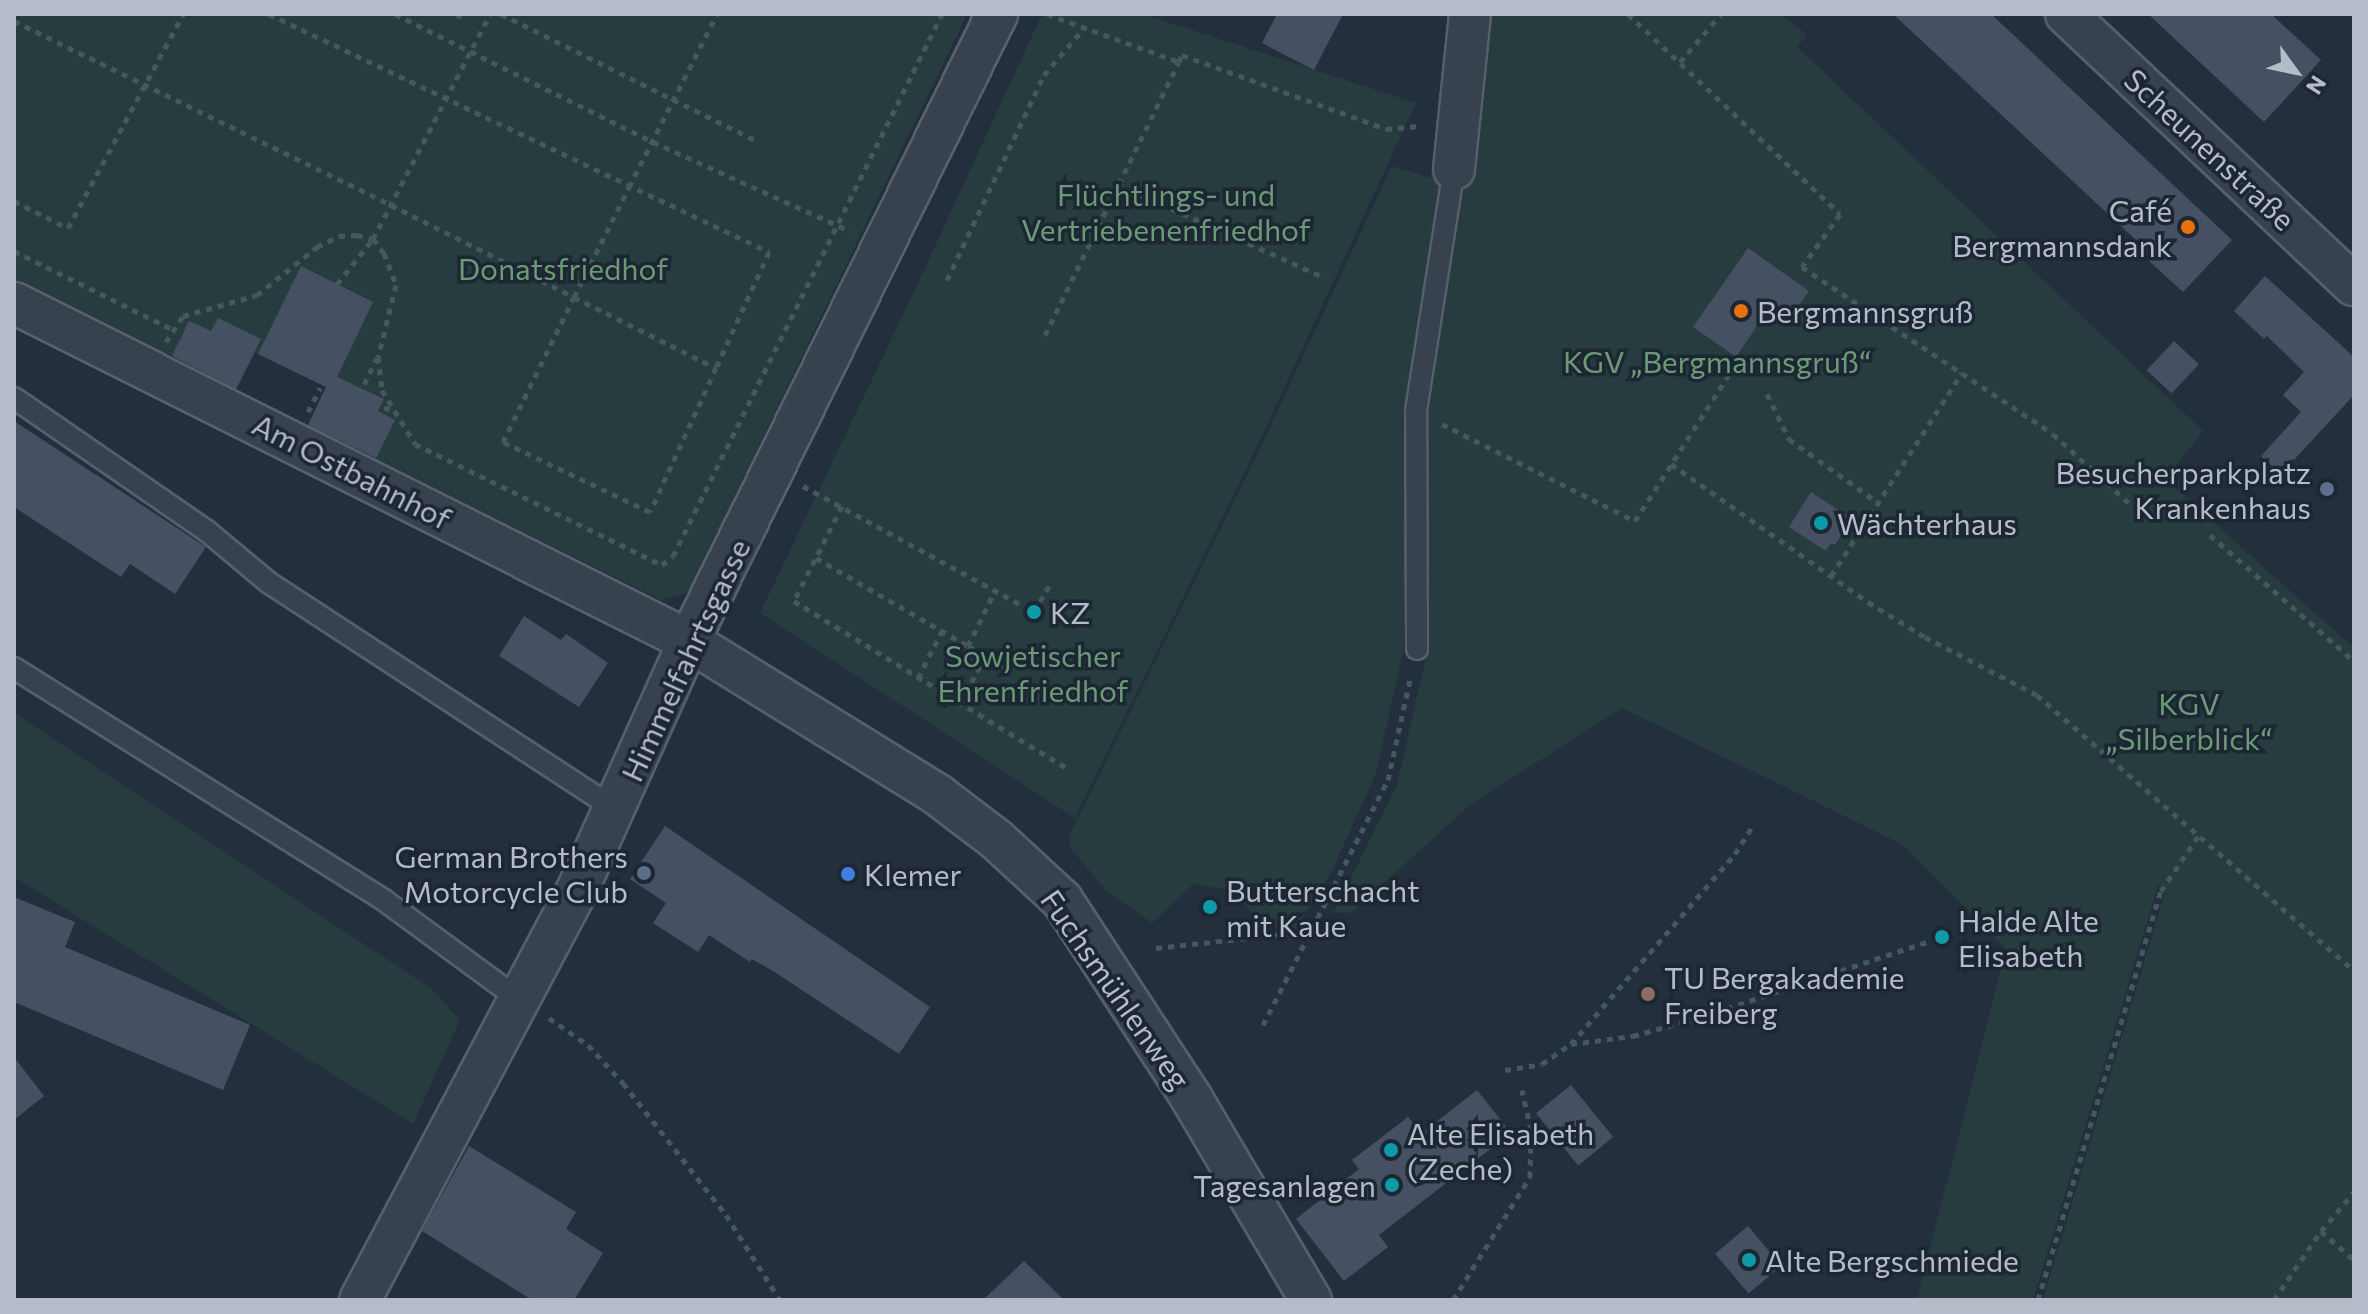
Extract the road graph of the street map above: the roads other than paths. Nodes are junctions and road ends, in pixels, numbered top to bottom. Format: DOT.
graph roads {
  1 [pos="997,14"];
  2 [pos="1470,14"];
  3 [pos="2066,14"];
  4 [pos="1454,169"];
  5 [pos="2354,285"];
  6 [pos="14,303"];
  7 [pos="14,398"];
  8 [pos="689,641"];
  9 [pos="1417,649"];
  10 [pos="14,668"];
  11 [pos="615,809"];
  12 [pos="521,1001"];
  13 [pos="360,1300"];
  14 [pos="1311,1300"];
  1 -- 8 [label="street, Himmelfahrtsgasse"];
  2 -- 4 [label="street"];
  3 -- 5 [label="street, Scheunenstraße"];
  4 -- 9 [label="lane"];
  6 -- 8 [label="street, Am Ostbahnhof"];
  7 -- 11 [label="lane"];
  8 -- 11 [label="street, Himmelfahrtsgasse"];
  8 -- 14 [label="street, Fuchsmühlenweg"];
  10 -- 12 [label="lane"];
  11 -- 12 [label="street, Himmelfahrtsgasse"];
  12 -- 13 [label="street, Himmelfahrtsgasse"];
}
